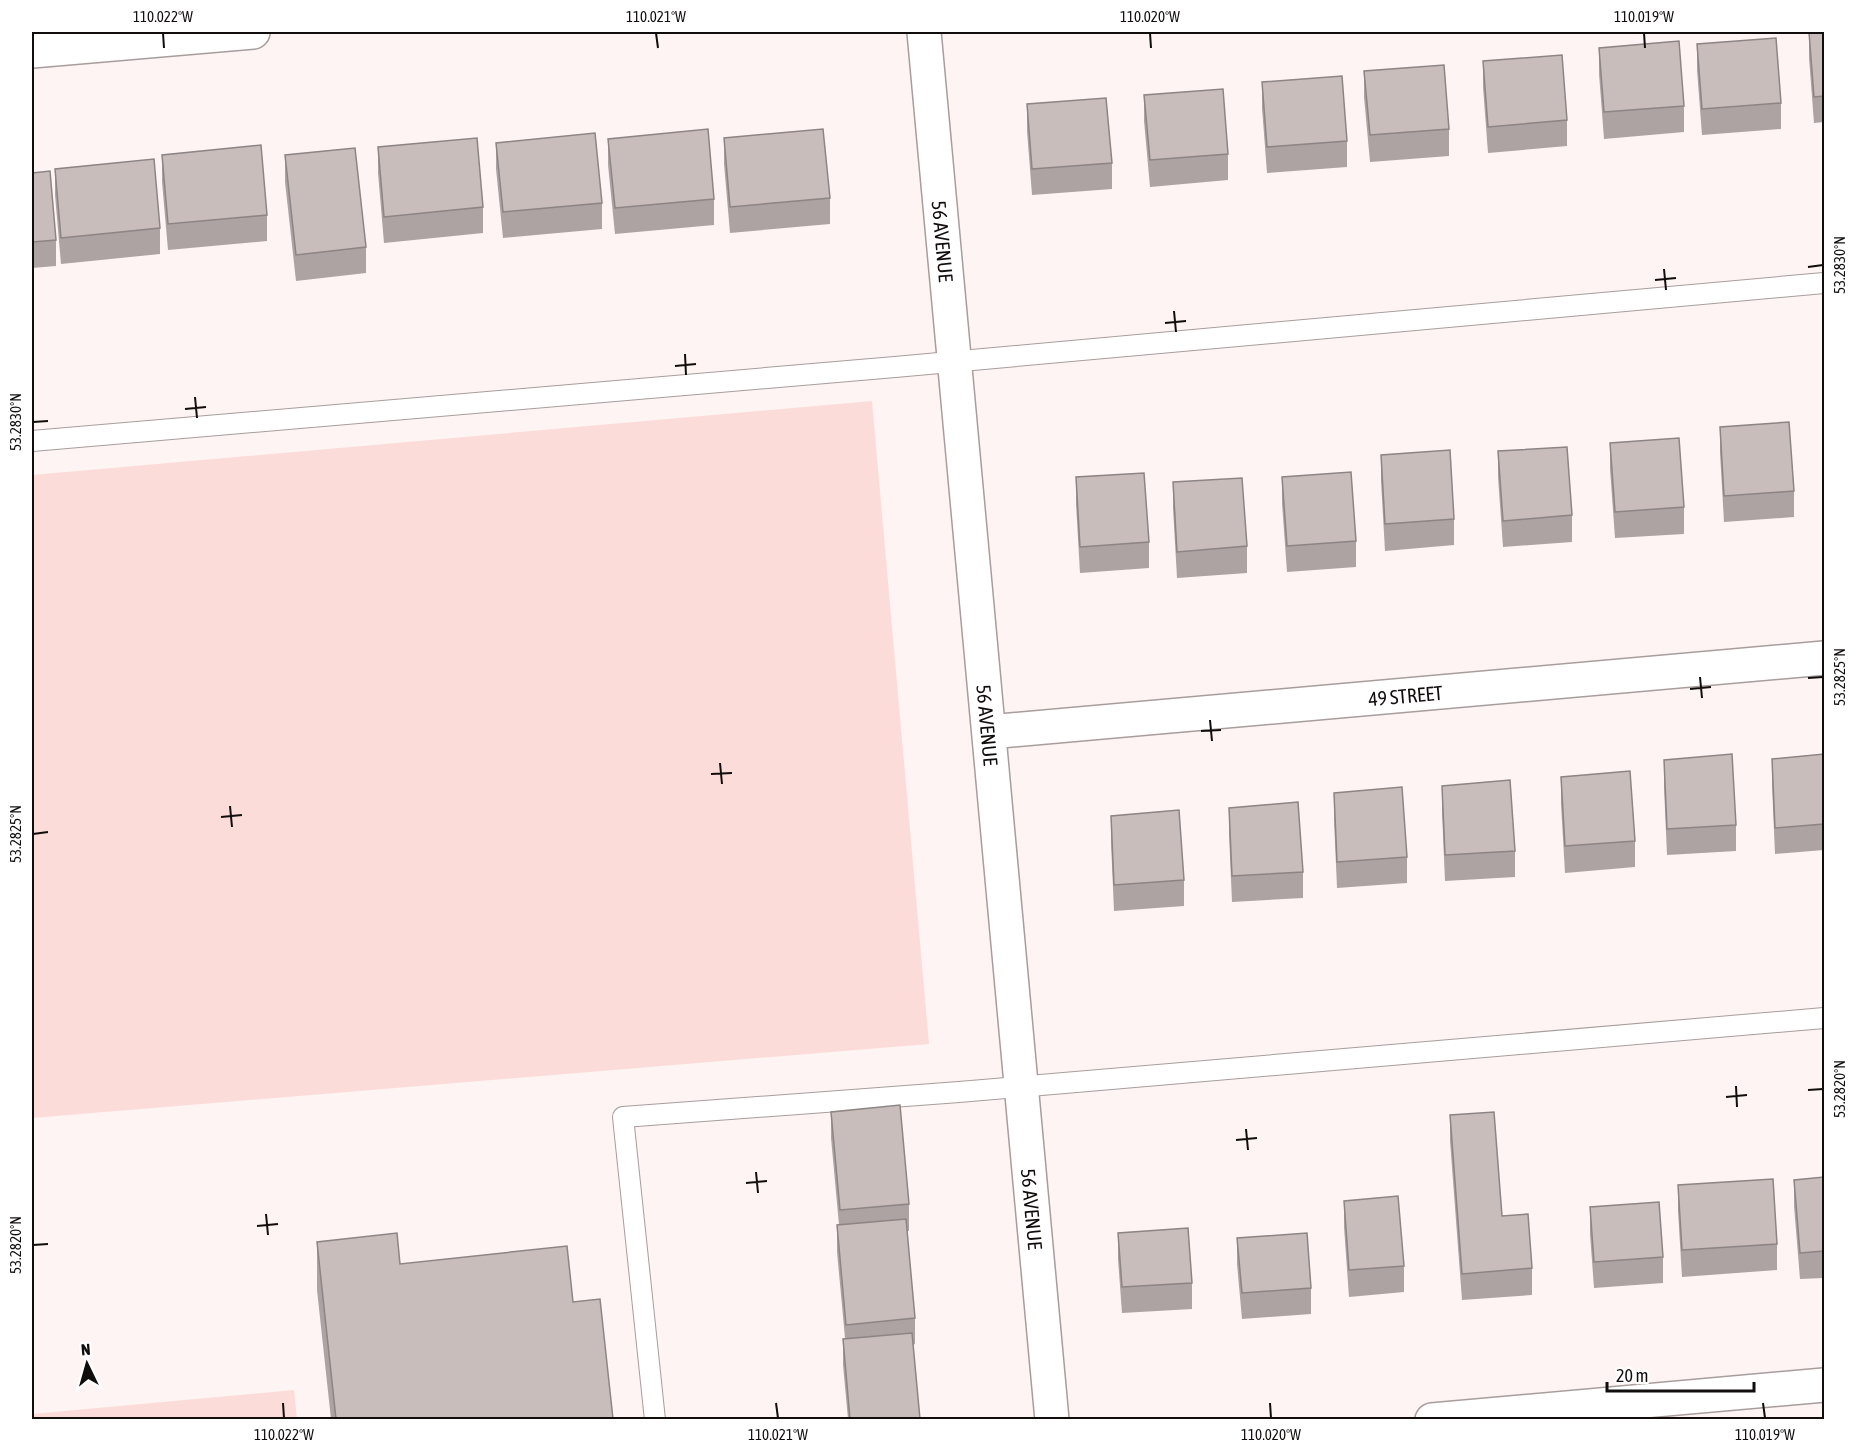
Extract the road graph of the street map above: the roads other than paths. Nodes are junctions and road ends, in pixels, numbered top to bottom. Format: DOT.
graph roads {
  1 [pos="253,32"];
  2 [pos="924,32"];
  3 [pos="32,51"];
  4 [pos="1824,282"];
  5 [pos="955,361"];
  6 [pos="32,441"];
  7 [pos="1824,658"];
  8 [pos="988,732"];
  9 [pos="1824,1018"];
  10 [pos="1021,1086"];
  11 [pos="1824,1385"];
  12 [pos="655,1419"];
  13 [pos="1052,1419"];
  14 [pos="1432,1419"];
  1 -- 3 [label="street"];
  2 -- 5 [label="street, 56 AVENUE"];
  4 -- 5 [label="lane"];
  5 -- 6 [label="lane"];
  5 -- 8 [label="street, 56 AVENUE"];
  7 -- 8 [label="street, 49 STREET"];
  8 -- 10 [label="street, 56 AVENUE"];
  9 -- 10 [label="lane"];
  10 -- 12 [label="lane"];
  10 -- 13 [label="street, 56 AVENUE"];
  11 -- 14 [label="street"];
}
